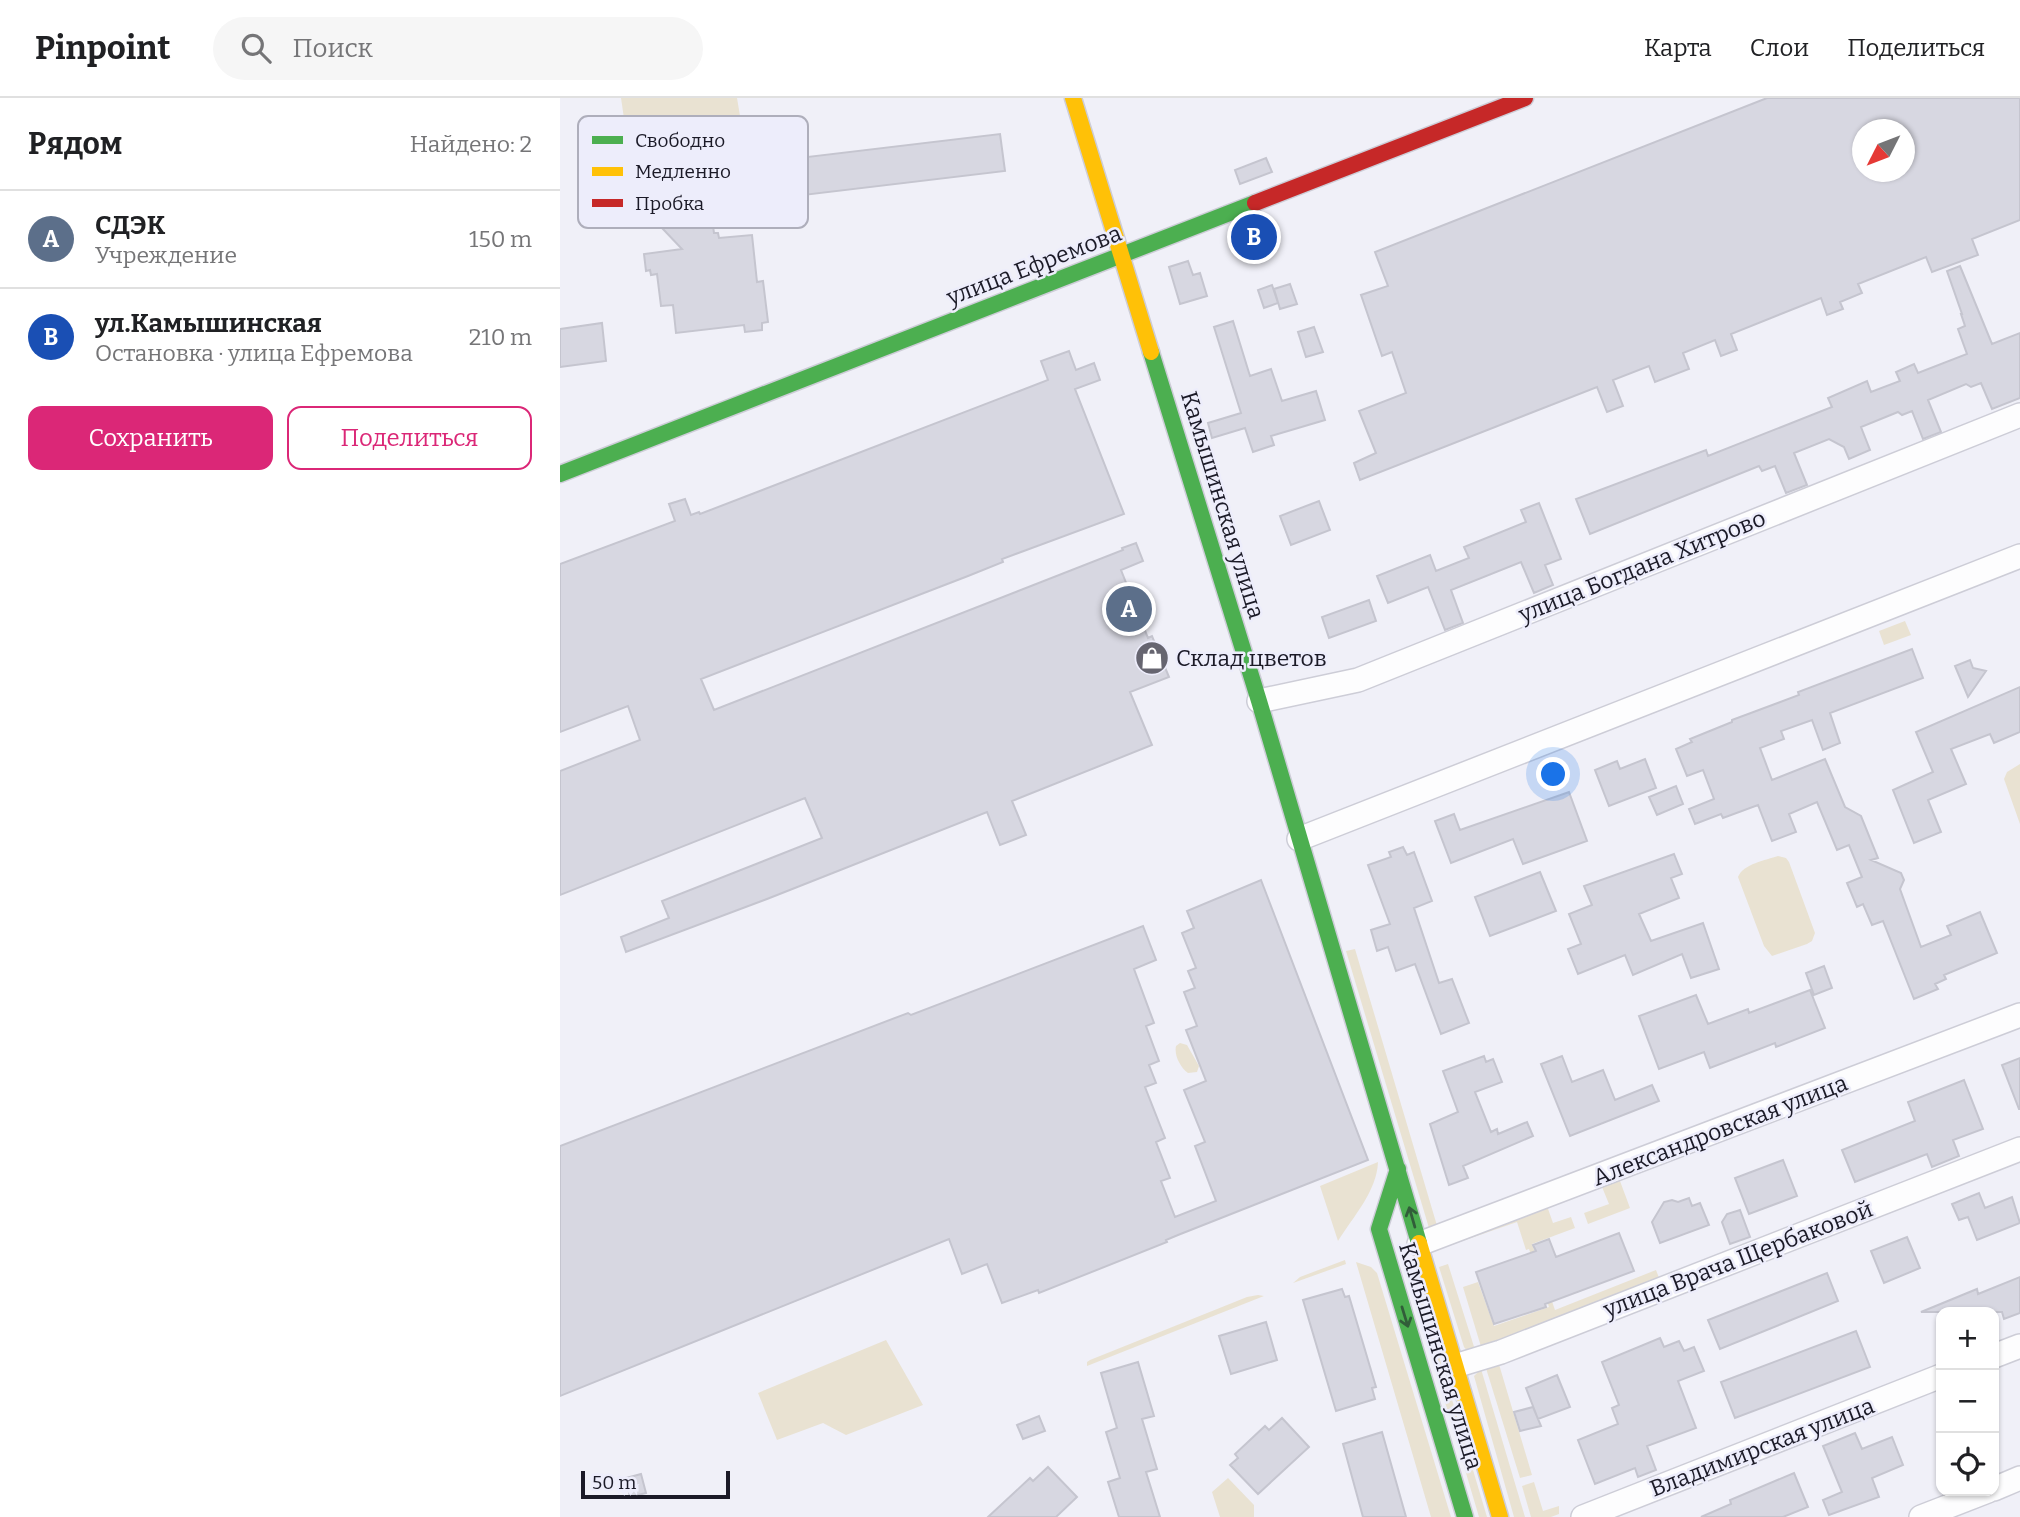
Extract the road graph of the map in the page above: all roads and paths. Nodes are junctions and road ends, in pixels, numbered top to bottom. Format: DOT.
graph roads {
  1 [pos="1073,98"];
  2 [pos="1525,98"];
  3 [pos="1122,255"];
  4 [pos="2020,415"];
  5 [pos="560,474"];
  6 [pos="2020,556"];
  7 [pos="1259,701"];
  8 [pos="1299,838"];
  9 [pos="2020,1015"];
  10 [pos="2020,1149"];
  11 [pos="1398,1169"];
  12 [pos="1419,1244"];
  13 [pos="2020,1346"];
  14 [pos="1999,1354"];
  15 [pos="1455,1366"];
  16 [pos="1936,1379"];
  17 [pos="2020,1478"];
  18 [pos="1999,1487"];
  19 [pos="1975,1496"];
  20 [pos="1465,1517"];
  21 [pos="1500,1517"];
  22 [pos="1583,1517"];
  23 [pos="1921,1517"];
  1 -- 3 [label="street, Камышинская улица"];
  2 -- 3 [label="street, улица Ефремова"];
  3 -- 5 [label="street, улица Ефремова"];
  3 -- 7 [label="street, Камышинская улица"];
  4 -- 7 [label="street, улица Богдана Хитрово"];
  6 -- 8 [label="street"];
  7 -- 8 [label="street, Камышинская улица"];
  8 -- 11 [label="street, Камышинская улица"];
  9 -- 12 [label="street, Александровская улица"];
  10 -- 15 [label="street, улица Врача Щербаковой"];
  12 -- 11 [label="street, Камышинская улица, one-way"];
  11 -- 20 [label="street, Камышинская улица, one-way"];
  12 -- 15 [label="street, Камышинская улица"];
  13 -- 14 [label="street"];
  15 -- 21 [label="street, Камышинская улица"];
  16 -- 22 [label="street, Владимирская улица"];
  17 -- 18 [label="street"];
  19 -- 23 [label="street"];
}
